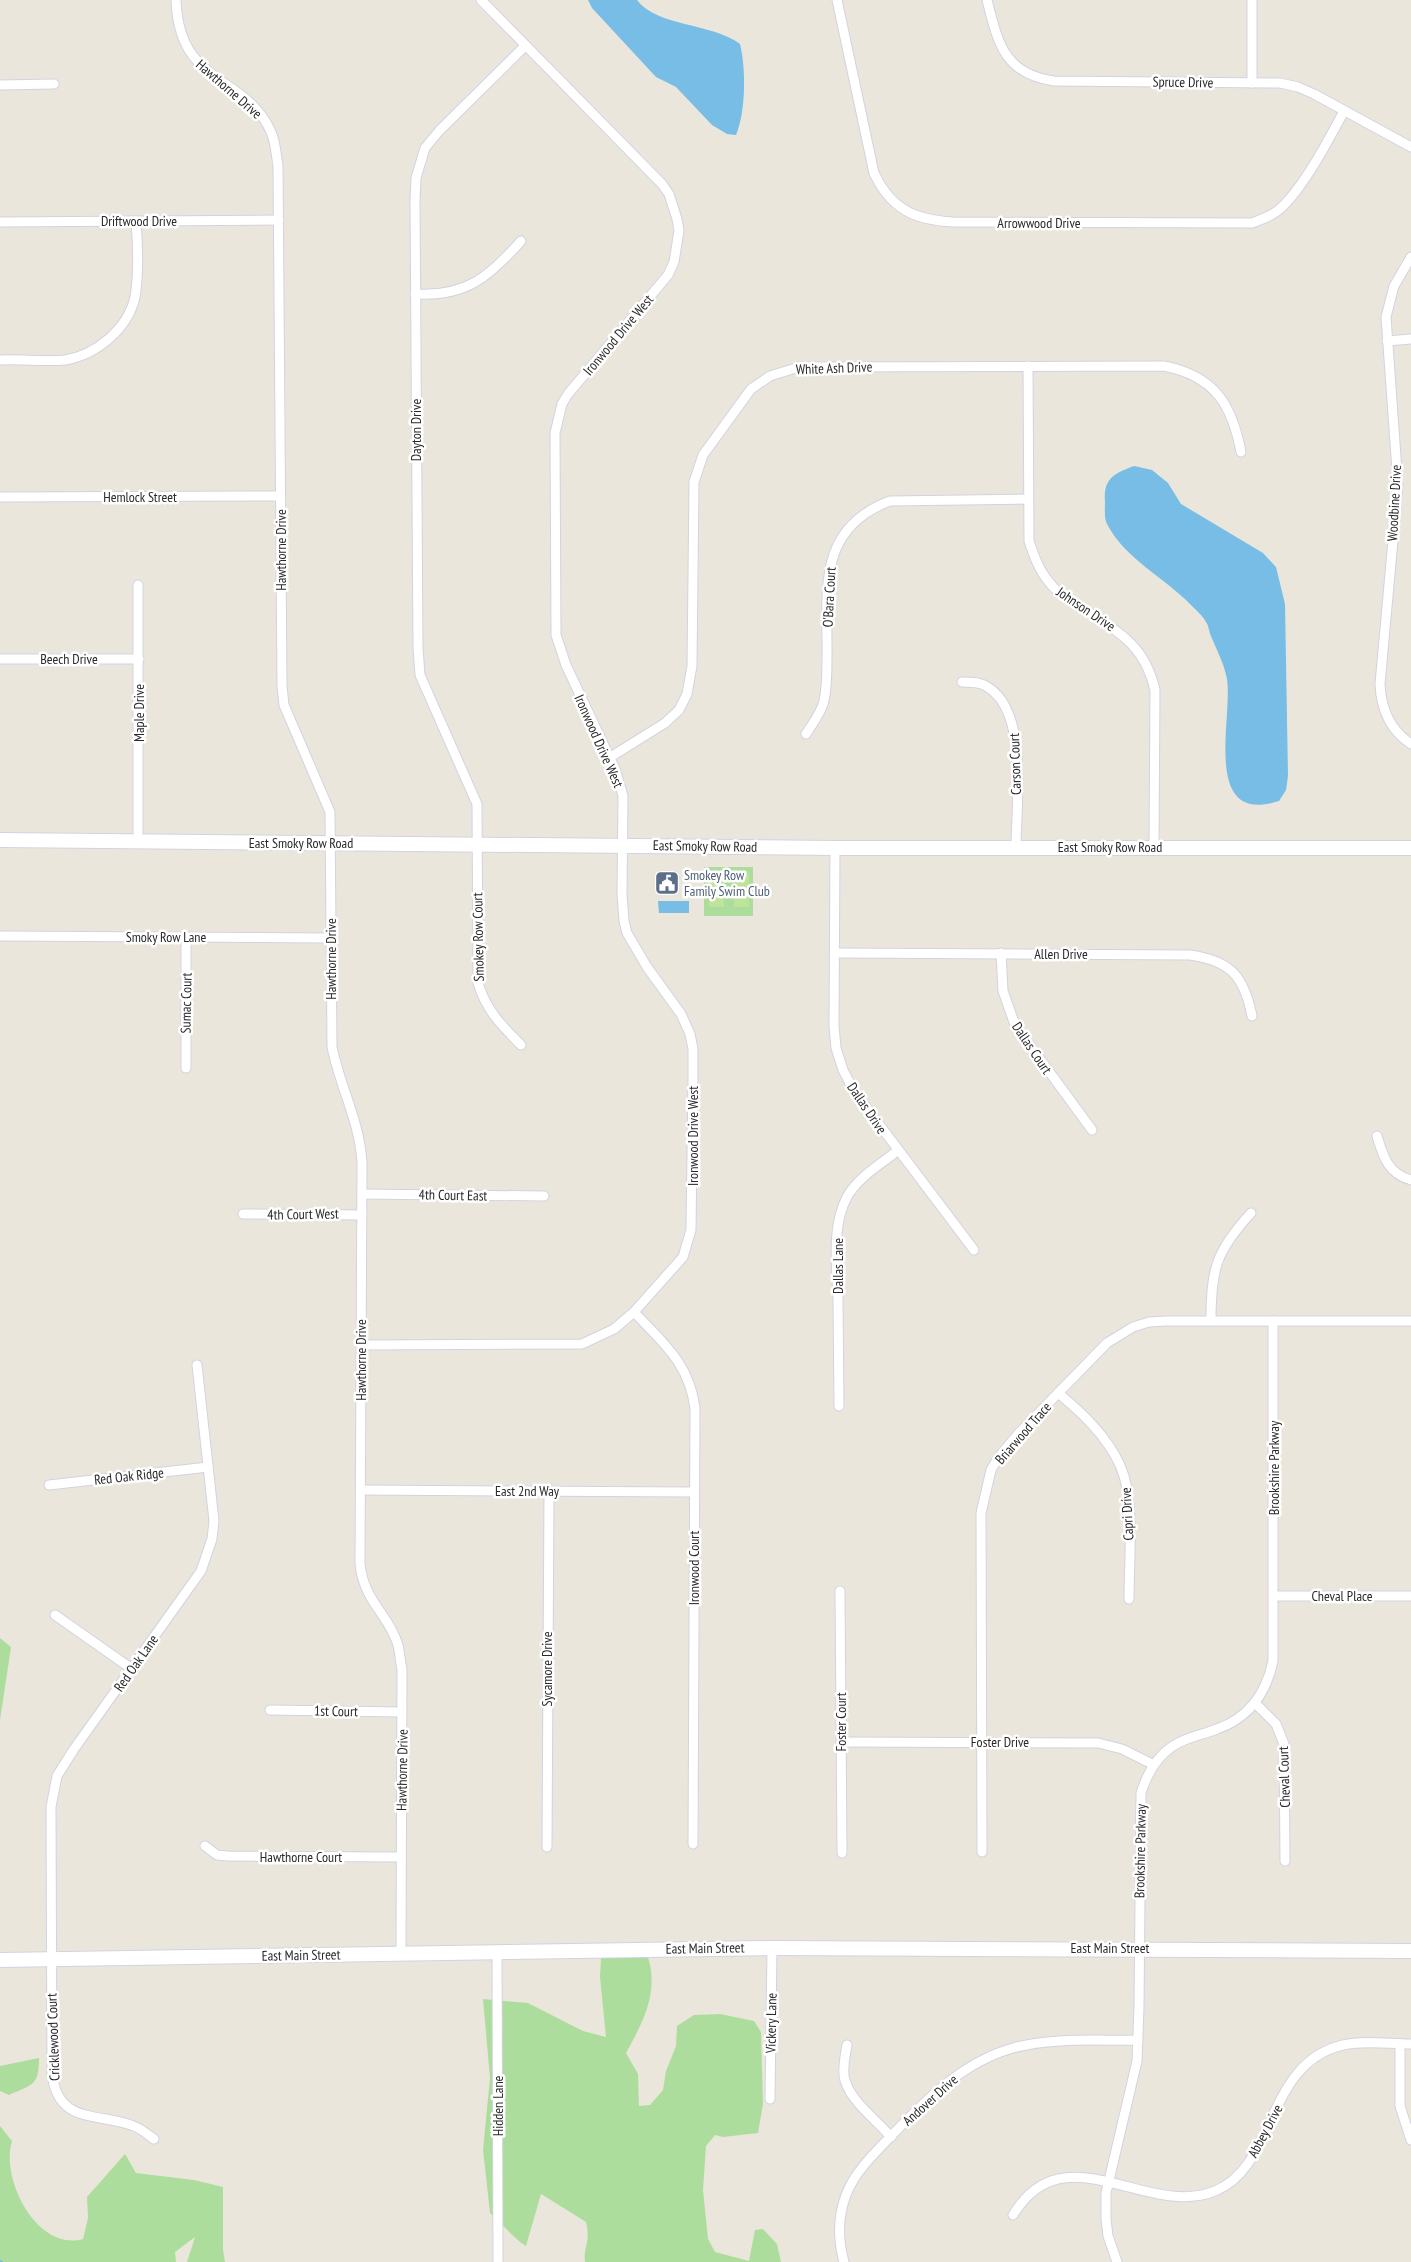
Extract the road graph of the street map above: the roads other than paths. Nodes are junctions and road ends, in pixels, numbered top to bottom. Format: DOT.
graph roads {
  1 [pos="176,0"];
  2 [pos="481,0"];
  3 [pos="837,0"];
  4 [pos="987,0"];
  5 [pos="1252,0"];
  6 [pos="525,46"];
  7 [pos="1252,83"];
  8 [pos="54,84"];
  9 [pos="0,85"];
  10 [pos="1344,110"];
  11 [pos="1411,147"];
  12 [pos="278,220"];
  13 [pos="136,221"];
  14 [pos="0,222"];
  15 [pos="521,241"];
  16 [pos="1411,257"];
  17 [pos="415,294"];
  18 [pos="1411,339"];
  19 [pos="1387,341"];
  20 [pos="0,360"];
  21 [pos="1028,366"];
  22 [pos="1242,452"];
  23 [pos="280,496"];
  24 [pos="0,497"];
  25 [pos="1028,499"];
  26 [pos="138,585"];
  27 [pos="0,659"];
  28 [pos="139,659"];
  29 [pos="962,682"];
  30 [pos="806,734"];
  31 [pos="1411,744"];
  32 [pos="609,758"];
  33 [pos="0,840"];
  34 [pos="138,842"];
  35 [pos="332,844"];
  36 [pos="477,844"];
  37 [pos="622,846"];
  38 [pos="1016,846"];
  39 [pos="1154,847"];
  40 [pos="835,848"];
  41 [pos="1411,848"];
  42 [pos="0,936"];
  43 [pos="186,937"];
  44 [pos="331,938"];
  45 [pos="1001,953"];
  46 [pos="835,954"];
  47 [pos="1252,1016"];
  48 [pos="520,1044"];
  49 [pos="186,1068"];
  50 [pos="1092,1130"];
  51 [pos="1377,1136"];
  52 [pos="897,1151"];
  53 [pos="1411,1180"];
  54 [pos="362,1194"];
  55 [pos="544,1196"];
  56 [pos="1251,1213"];
  57 [pos="243,1214"];
  58 [pos="362,1214"];
  59 [pos="974,1250"];
  60 [pos="634,1312"];
  61 [pos="1210,1321"];
  62 [pos="1273,1321"];
  63 [pos="1411,1321"];
  64 [pos="361,1345"];
  65 [pos="197,1366"];
  66 [pos="1058,1393"];
  67 [pos="839,1406"];
  68 [pos="208,1467"];
  69 [pos="49,1485"];
  70 [pos="361,1490"];
  71 [pos="549,1491"];
  72 [pos="694,1492"];
  73 [pos="840,1591"];
  74 [pos="1274,1596"];
  75 [pos="1411,1596"];
  76 [pos="1129,1599"];
  77 [pos="55,1615"];
  78 [pos="132,1669"];
  79 [pos="1255,1703"];
  80 [pos="270,1710"];
  81 [pos="402,1712"];
  82 [pos="841,1742"];
  83 [pos="981,1742"];
  84 [pos="1154,1765"];
  85 [pos="693,1844"];
  86 [pos="205,1846"];
  87 [pos="547,1847"];
  88 [pos="842,1852"];
  89 [pos="982,1852"];
  90 [pos="401,1857"];
  91 [pos="1285,1861"];
  92 [pos="772,1948"];
  93 [pos="1140,1948"];
  94 [pos="497,1951"];
  95 [pos="1411,1951"];
  96 [pos="401,1953"];
  97 [pos="50,1959"];
  98 [pos="0,1960"];
  99 [pos="1138,2040"];
  100 [pos="1400,2044"];
  101 [pos="1411,2044"];
  102 [pos="847,2045"];
  103 [pos="770,2099"];
  104 [pos="891,2136"];
  105 [pos="154,2138"];
  106 [pos="1411,2140"];
  107 [pos="1109,2182"];
  108 [pos="1013,2215"];
  109 [pos="498,2262"];
  110 [pos="844,2262"];
  111 [pos="1117,2262"];
  1 -- 12 [label="street, Hawthorne Drive"];
  2 -- 6 [label="street, Ironwood Drive West"];
  3 -- 10 [label="street, Arrowwood Drive"];
  4 -- 7 [label="street, Spruce Drive"];
  5 -- 7 [label="street"];
  6 -- 17 [label="street, Dayton Drive"];
  6 -- 32 [label="street, Ironwood Drive West"];
  7 -- 10 [label="street, Spruce Drive"];
  8 -- 9 [label="street"];
  10 -- 11 [label="street, Spruce Drive"];
  12 -- 13 [label="street, Driftwood Drive"];
  12 -- 23 [label="street, Hawthorne Drive"];
  13 -- 14 [label="street, Driftwood Drive"];
  13 -- 20 [label="street"];
  15 -- 17 [label="street"];
  16 -- 19 [label="street, Woodbine Drive"];
  17 -- 36 [label="street, Dayton Drive"];
  18 -- 19 [label="street"];
  19 -- 31 [label="street, Woodbine Drive"];
  21 -- 22 [label="street, White Ash Drive"];
  21 -- 25 [label="street, Johnson Drive"];
  21 -- 32 [label="street, White Ash Drive"];
  23 -- 24 [label="street, Hemlock Street"];
  23 -- 35 [label="street, Hawthorne Drive"];
  25 -- 30 [label="street, O'Bara Court"];
  25 -- 39 [label="street, Johnson Drive"];
  26 -- 28 [label="street, Maple Drive"];
  27 -- 28 [label="street, Beech Drive"];
  28 -- 34 [label="street, Maple Drive"];
  29 -- 38 [label="street, Carson Court"];
  32 -- 37 [label="street, Ironwood Drive West"];
  33 -- 34 [label="street, East Smoky Row Road"];
  34 -- 35 [label="street, East Smoky Row Road"];
  35 -- 36 [label="street, East Smoky Row Road"];
  35 -- 44 [label="street, Hawthorne Drive"];
  36 -- 37 [label="street, East Smoky Row Road"];
  36 -- 48 [label="street, Smokey Row Court"];
  37 -- 40 [label="street, East Smoky Row Road"];
  37 -- 60 [label="street, Ironwood Drive West"];
  38 -- 39 [label="street, East Smoky Row Road"];
  38 -- 40 [label="street, East Smoky Row Road"];
  39 -- 41 [label="street, East Smoky Row Road"];
  40 -- 46 [label="street, Dallas Drive"];
  42 -- 43 [label="street, Smoky Row Lane"];
  43 -- 44 [label="street, Smoky Row Lane"];
  43 -- 49 [label="street, Sumac Court"];
  44 -- 54 [label="street, Hawthorne Drive"];
  45 -- 46 [label="street, Allen Drive"];
  45 -- 47 [label="street, Allen Drive"];
  45 -- 50 [label="street, Dallas Court"];
  46 -- 52 [label="street, Dallas Drive"];
  51 -- 53 [label="street"];
  52 -- 59 [label="street, Dallas Drive"];
  52 -- 67 [label="street, Dallas Lane"];
  54 -- 55 [label="street, 4th Court East"];
  54 -- 58 [label="street, Hawthorne Drive"];
  56 -- 61 [label="street"];
  57 -- 58 [label="street, 4th Court West"];
  58 -- 64 [label="street, Hawthorne Drive"];
  60 -- 64 [label="street, Ironwood Drive West"];
  60 -- 72 [label="street, Ironwood Court"];
  61 -- 62 [label="street, Briarwood Trace"];
  61 -- 66 [label="street, Briarwood Trace"];
  62 -- 63 [label="street, Briarwood Trace"];
  62 -- 74 [label="street, Brookshire Parkway"];
  64 -- 70 [label="street, Hawthorne Drive"];
  65 -- 68 [label="street, Red Oak Lane"];
  66 -- 76 [label="street, Capri Drive"];
  66 -- 83 [label="street, Briarwood Trace"];
  68 -- 69 [label="street, Red Oak Ridge"];
  68 -- 78 [label="street, Red Oak Lane"];
  70 -- 71 [label="street, East 2nd Way"];
  70 -- 81 [label="street, Hawthorne Drive"];
  71 -- 72 [label="street, East 2nd Way"];
  71 -- 87 [label="street, Sycamore Drive"];
  72 -- 85 [label="street, Ironwood Court"];
  73 -- 82 [label="street, Foster Court"];
  74 -- 75 [label="street, Cheval Place"];
  74 -- 79 [label="street, Brookshire Parkway"];
  77 -- 78 [label="street"];
  78 -- 97 [label="street, Red Oak Lane"];
  79 -- 84 [label="street, Brookshire Parkway"];
  79 -- 91 [label="street, Cheval Court"];
  80 -- 81 [label="street, 1st Court"];
  81 -- 90 [label="street, Hawthorne Drive"];
  82 -- 83 [label="street, Foster Drive"];
  82 -- 88 [label="street, Foster Court"];
  83 -- 84 [label="street, Foster Drive"];
  83 -- 89 [label="street, Briarwood Trace"];
  84 -- 93 [label="street, Brookshire Parkway"];
  86 -- 90 [label="street, Hawthorne Court"];
  90 -- 96 [label="street, Hawthorne Drive"];
  92 -- 93 [label="street, East Main Street"];
  92 -- 94 [label="street, East Main Street"];
  92 -- 103 [label="street, Vickery Lane"];
  93 -- 95 [label="street, East Main Street"];
  93 -- 99 [label="street, Brookshire Parkway"];
  94 -- 96 [label="street, East Main Street"];
  94 -- 109 [label="street, Hidden Lane"];
  96 -- 97 [label="street, East Main Street"];
  97 -- 98 [label="street, East Main Street"];
  97 -- 105 [label="street, Cricklewood Court"];
  99 -- 104 [label="street, Andover Drive"];
  99 -- 107 [label="street, Brookshire Parkway"];
  100 -- 101 [label="street, Abbey Drive"];
  100 -- 106 [label="street"];
  100 -- 107 [label="street, Abbey Drive"];
  102 -- 104 [label="street"];
  104 -- 110 [label="street, Andover Drive"];
  107 -- 108 [label="street, Abbey Drive"];
  107 -- 111 [label="street, Brookshire Parkway"];
}
